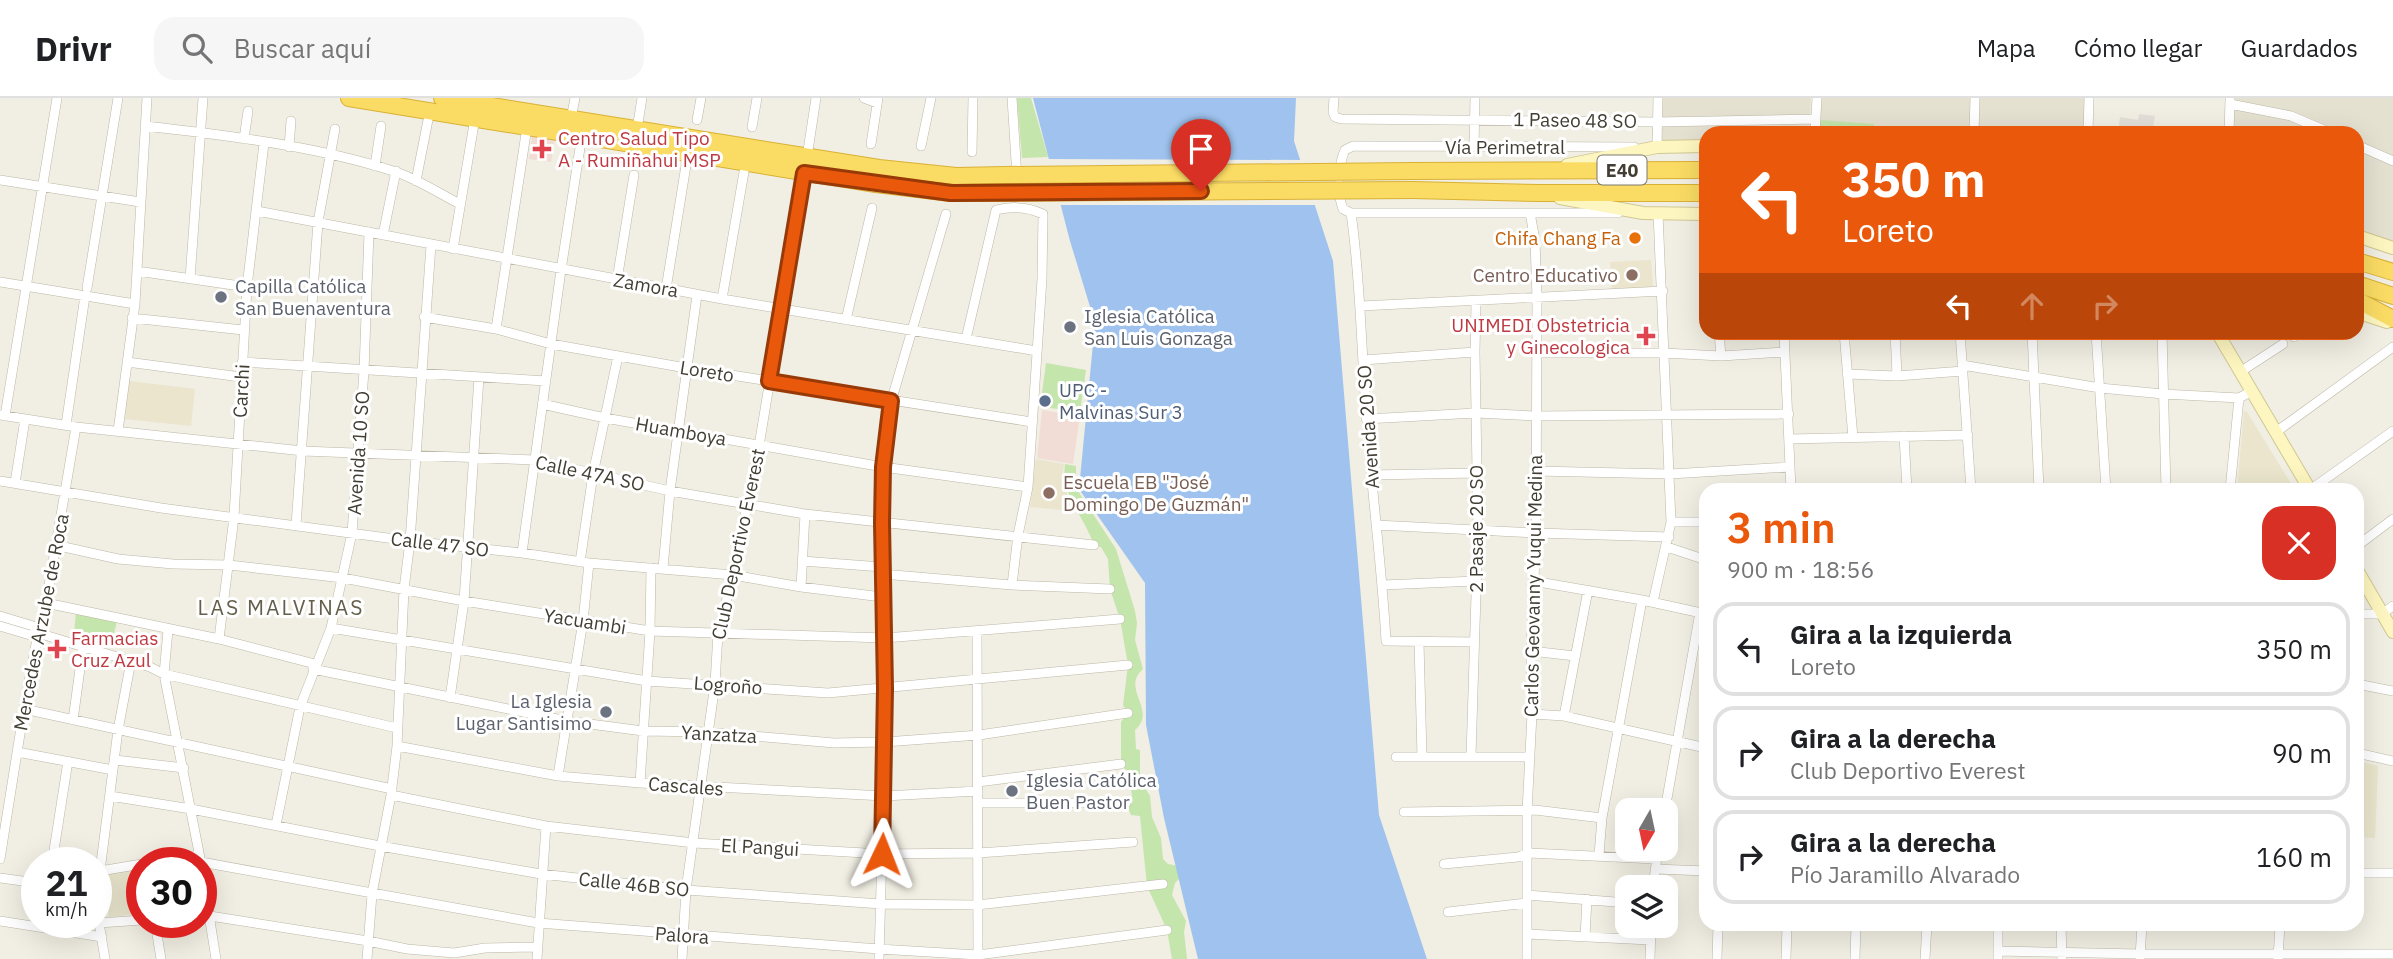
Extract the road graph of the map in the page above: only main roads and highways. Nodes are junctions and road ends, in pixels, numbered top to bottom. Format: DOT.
graph roads {
  1 [pos="349,98"];
  2 [pos="442,98"];
  3 [pos="508,103"];
  4 [pos="806,165"];
  5 [pos="1699,170"];
  6 [pos="1699,193"];
  7 [pos="2364,263"];
  8 [pos="2393,272"];
  9 [pos="2364,286"];
  10 [pos="2393,296"];
  11 [pos="2364,304"];
  12 [pos="2393,322"];
  1 -- 4 [label="highway, E40"];
  2 -- 3 [label="highway, E40"];
  3 -- 4 [label="highway, E40"];
  4 -- 5 [label="highway, Vía Perimetral / E40, bridge"];
  4 -- 6 [label="highway, E40, bridge"];
  7 -- 8 [label="highway"];
  9 -- 10 [label="highway"];
  11 -- 12 [label="highway"];
}
